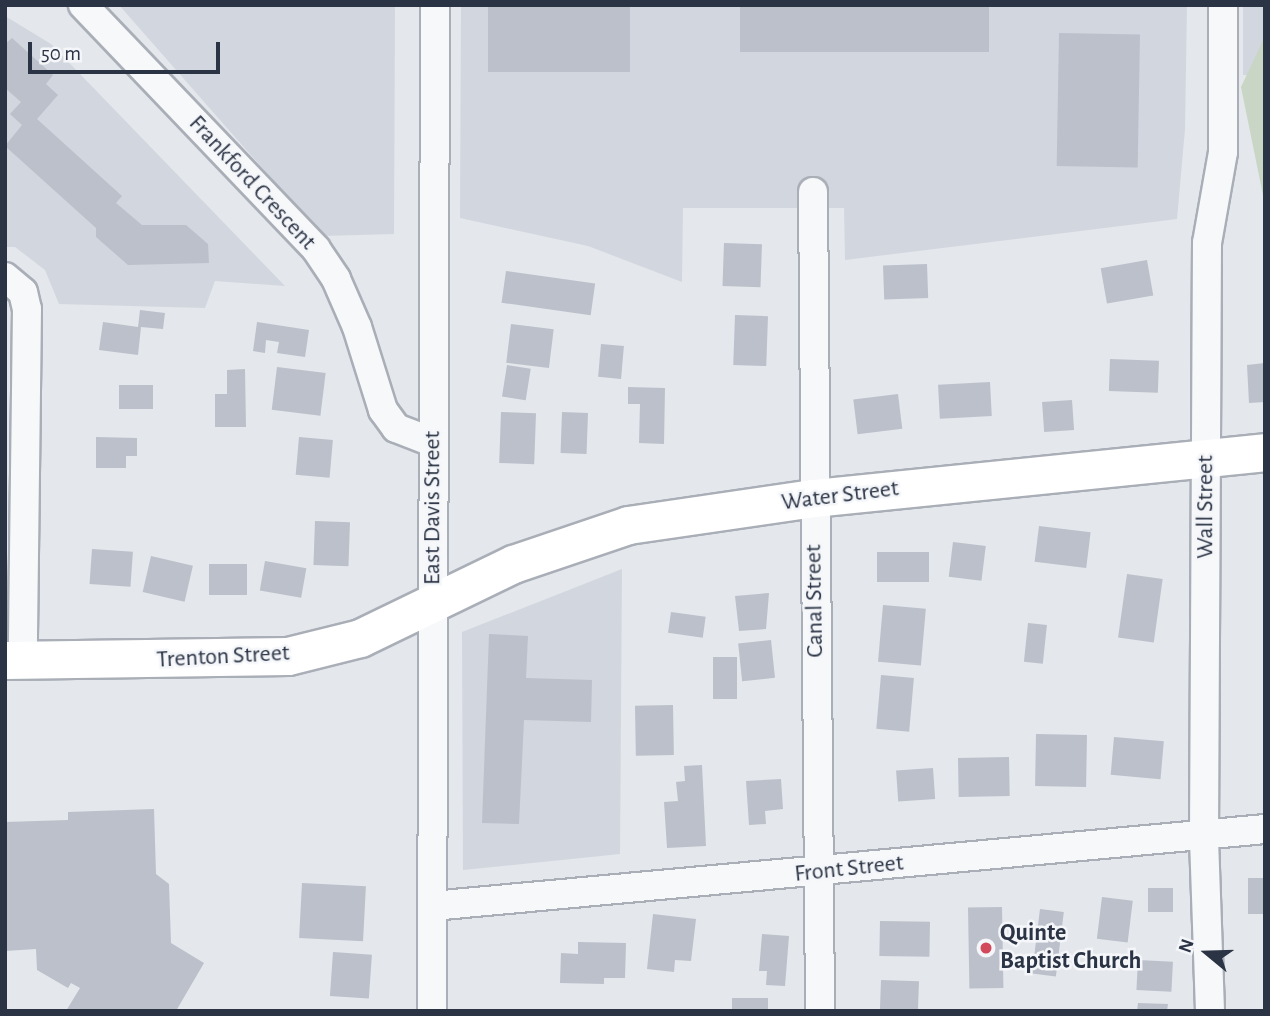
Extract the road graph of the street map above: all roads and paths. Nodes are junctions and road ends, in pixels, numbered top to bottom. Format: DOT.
graph roads {
  1 [pos="83,5"];
  2 [pos="435,5"];
  3 [pos="1223,5"];
  4 [pos="813,192"];
  5 [pos="5,277"];
  6 [pos="433,442"];
  7 [pos="1265,452"];
  8 [pos="1206,457"];
  9 [pos="814,498"];
  10 [pos="432,606"];
  11 [pos="14,660"];
  12 [pos="1265,829"];
  13 [pos="1204,835"];
  14 [pos="818,873"];
  15 [pos="432,906"];
  16 [pos="432,1011"];
  17 [pos="820,1011"];
  18 [pos="1210,1011"];
  1 -- 6 [label="street, Frankford Crescent"];
  2 -- 6 [label="street, East Davis Street"];
  3 -- 8 [label="street, Wall Street"];
  4 -- 9 [label="street, Canal Street"];
  5 -- 11 [label="street"];
  6 -- 10 [label="street, East Davis Street"];
  7 -- 8 [label="main road, Water Street"];
  8 -- 9 [label="main road, Water Street"];
  8 -- 13 [label="street, Wall Street"];
  9 -- 10 [label="main road, Water Street"];
  9 -- 14 [label="street, Canal Street"];
  10 -- 11 [label="main road, Trenton Street"];
  10 -- 15 [label="street, East Davis Street"];
  12 -- 13 [label="street, Front Street"];
  13 -- 14 [label="street, Front Street"];
  13 -- 18 [label="street, Wall Street"];
  14 -- 15 [label="street, Front Street"];
  14 -- 17 [label="street, Canal Street"];
  15 -- 16 [label="street, East Davis Street"];
}
